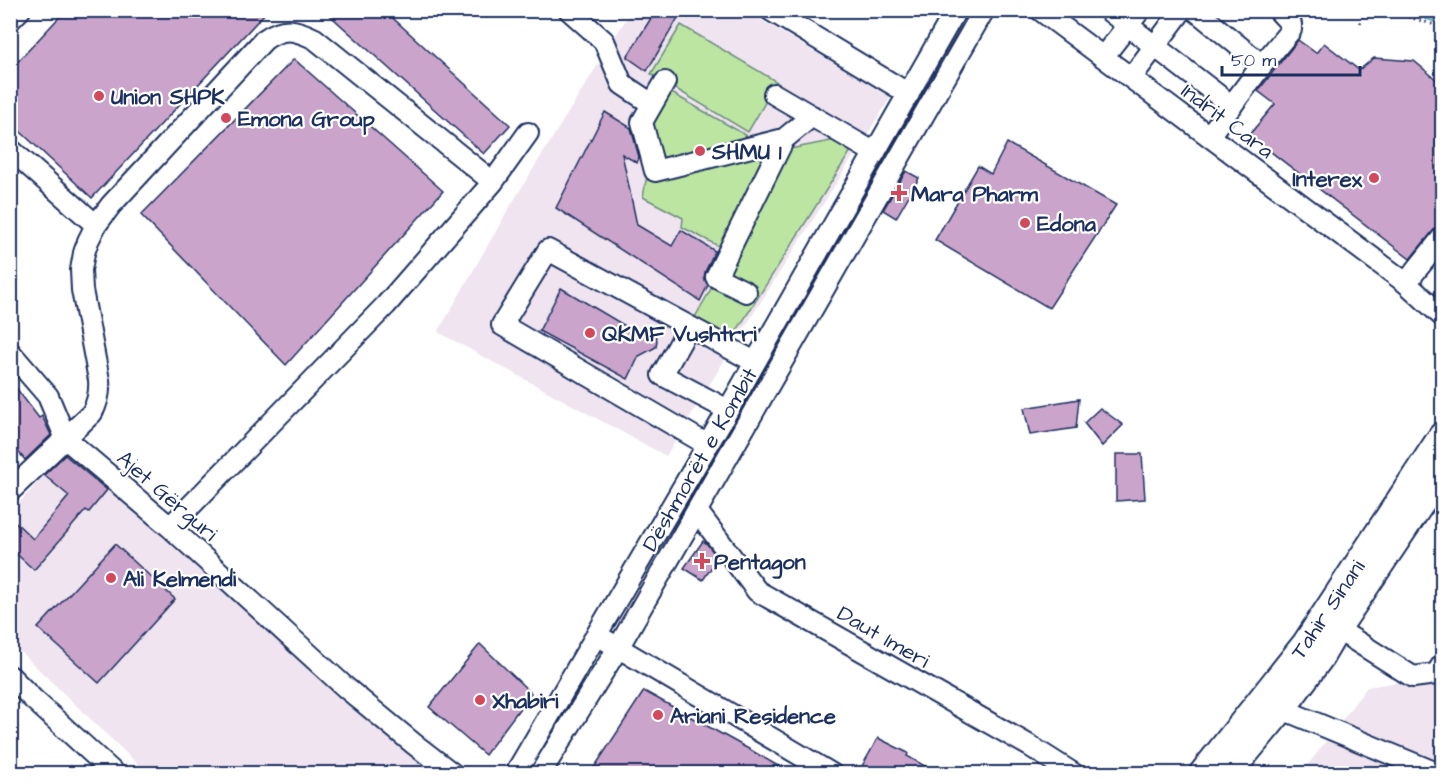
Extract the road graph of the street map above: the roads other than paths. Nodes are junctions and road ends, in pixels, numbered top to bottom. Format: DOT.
graph roads {
  1 [pos="20,10"];
  2 [pos="569,10"];
  3 [pos="770,10"];
  4 [pos="956,10"];
  5 [pos="984,10"];
  6 [pos="1040,10"];
  7 [pos="1108,10"];
  8 [pos="1182,10"];
  9 [pos="1195,10"];
  10 [pos="1278,10"];
  11 [pos="1134,18"];
  12 [pos="10,20"];
  13 [pos="1155,47"];
  14 [pos="1103,57"];
  15 [pos="1262,65"];
  16 [pos="1131,78"];
  17 [pos="665,82"];
  18 [pos="774,94"];
  19 [pos="909,94"];
  20 [pos="652,104"];
  21 [pos="1232,106"];
  22 [pos="812,116"];
  23 [pos="890,129"];
  24 [pos="528,133"];
  25 [pos="1209,136"];
  26 [pos="784,139"];
  27 [pos="910,140"];
  28 [pos="10,149"];
  29 [pos="875,153"];
  30 [pos="493,182"];
  31 [pos="96,225"];
  32 [pos="1440,244"];
  33 [pos="1406,283"];
  34 [pos="746,292"];
  35 [pos="785,310"];
  36 [pos="1443,316"];
  37 [pos="804,324"];
  38 [pos="690,327"];
  39 [pos="10,352"];
  40 [pos="755,362"];
  41 [pos="728,410"];
  42 [pos="1443,436"];
  43 [pos="66,439"];
  44 [pos="708,445"];
  45 [pos="1443,472"];
  46 [pos="10,491"];
  47 [pos="697,511"];
  48 [pos="170,527"];
  49 [pos="1337,629"];
  50 [pos="596,635"];
  51 [pos="618,648"];
  52 [pos="1443,665"];
  53 [pos="10,676"];
  54 [pos="1282,709"];
  55 [pos="520,766"];
  56 [pos="543,772"];
  57 [pos="115,774"];
  58 [pos="453,774"];
  59 [pos="832,774"];
  60 [pos="1074,774"];
  61 [pos="1202,774"];
  62 [pos="1228,774"];
  63 [pos="1439,774"];
  1 -- 12 [label="street"];
  2 -- 20 [label="street"];
  3 -- 19 [label="street"];
  4 -- 19 [label="street, Dëshmorët e Kombit"];
  5 -- 27 [label="street, Dëshmorët e Kombit"];
  6 -- 14 [label="street, Indrit Cara"];
  7 -- 11 [label="street"];
  8 -- 13 [label="street"];
  9 -- 15 [label="street"];
  10 -- 15 [label="street"];
  11 -- 13 [label="street"];
  11 -- 14 [label="street"];
  13 -- 16 [label="street"];
  13 -- 21 [label="street"];
  14 -- 16 [label="street, Indrit Cara"];
  15 -- 21 [label="street"];
  16 -- 25 [label="street, Indrit Cara"];
  17 -- 20 [label="street"];
  18 -- 22 [label="street"];
  19 -- 23 [label="street, Dëshmorët e Kombit"];
  20 -- 26 [label="street"];
  21 -- 25 [label="street"];
  22 -- 26 [label="street"];
  22 -- 29 [label="street"];
  23 -- 27 [label="street"];
  23 -- 29 [label="street, Dëshmorët e Kombit"];
  24 -- 30 [label="street"];
  25 -- 33 [label="street, Indrit Cara"];
  26 -- 34 [label="street"];
  27 -- 37 [label="street, Dëshmorët e Kombit"];
  28 -- 31 [label="street"];
  29 -- 35 [label="street, Dëshmorët e Kombit"];
  30 -- 31 [label="street"];
  30 -- 48 [label="street"];
  31 -- 43 [label="street"];
  32 -- 33 [label="street"];
  33 -- 36 [label="street, Indrit Cara"];
  35 -- 37 [label="street"];
  35 -- 40 [label="street, Dëshmorët e Kombit"];
  37 -- 47 [label="street, Dëshmorët e Kombit"];
  38 -- 40 [label="street"];
  38 -- 41 [label="street"];
  38 -- 44 [label="street"];
  39 -- 43 [label="street, Ajet Gërguri"];
  40 -- 41 [label="street, Dëshmorët e Kombit"];
  41 -- 44 [label="street, Dëshmorët e Kombit"];
  42 -- 61 [label="main road, Tahir Sinani"];
  43 -- 46 [label="street"];
  43 -- 48 [label="street, Ajet Gërguri"];
  44 -- 50 [label="street, Dëshmorët e Kombit"];
  45 -- 49 [label="main road, Tahir Sinani"];
  47 -- 51 [label="street, Dëshmorët e Kombit"];
  47 -- 60 [label="street, Daut Imeri"];
  48 -- 58 [label="street, Ajet Gërguri"];
  49 -- 52 [label="street"];
  49 -- 54 [label="main road, Tahir Sinani"];
  50 -- 51 [label="street"];
  50 -- 55 [label="street, Dëshmorët e Kombit"];
  51 -- 56 [label="street, Dëshmorët e Kombit"];
  51 -- 59 [label="street"];
  53 -- 57 [label="street"];
  54 -- 62 [label="main road, Tahir Sinani"];
  54 -- 63 [label="street"];
  55 -- 56 [label="street"];
}
